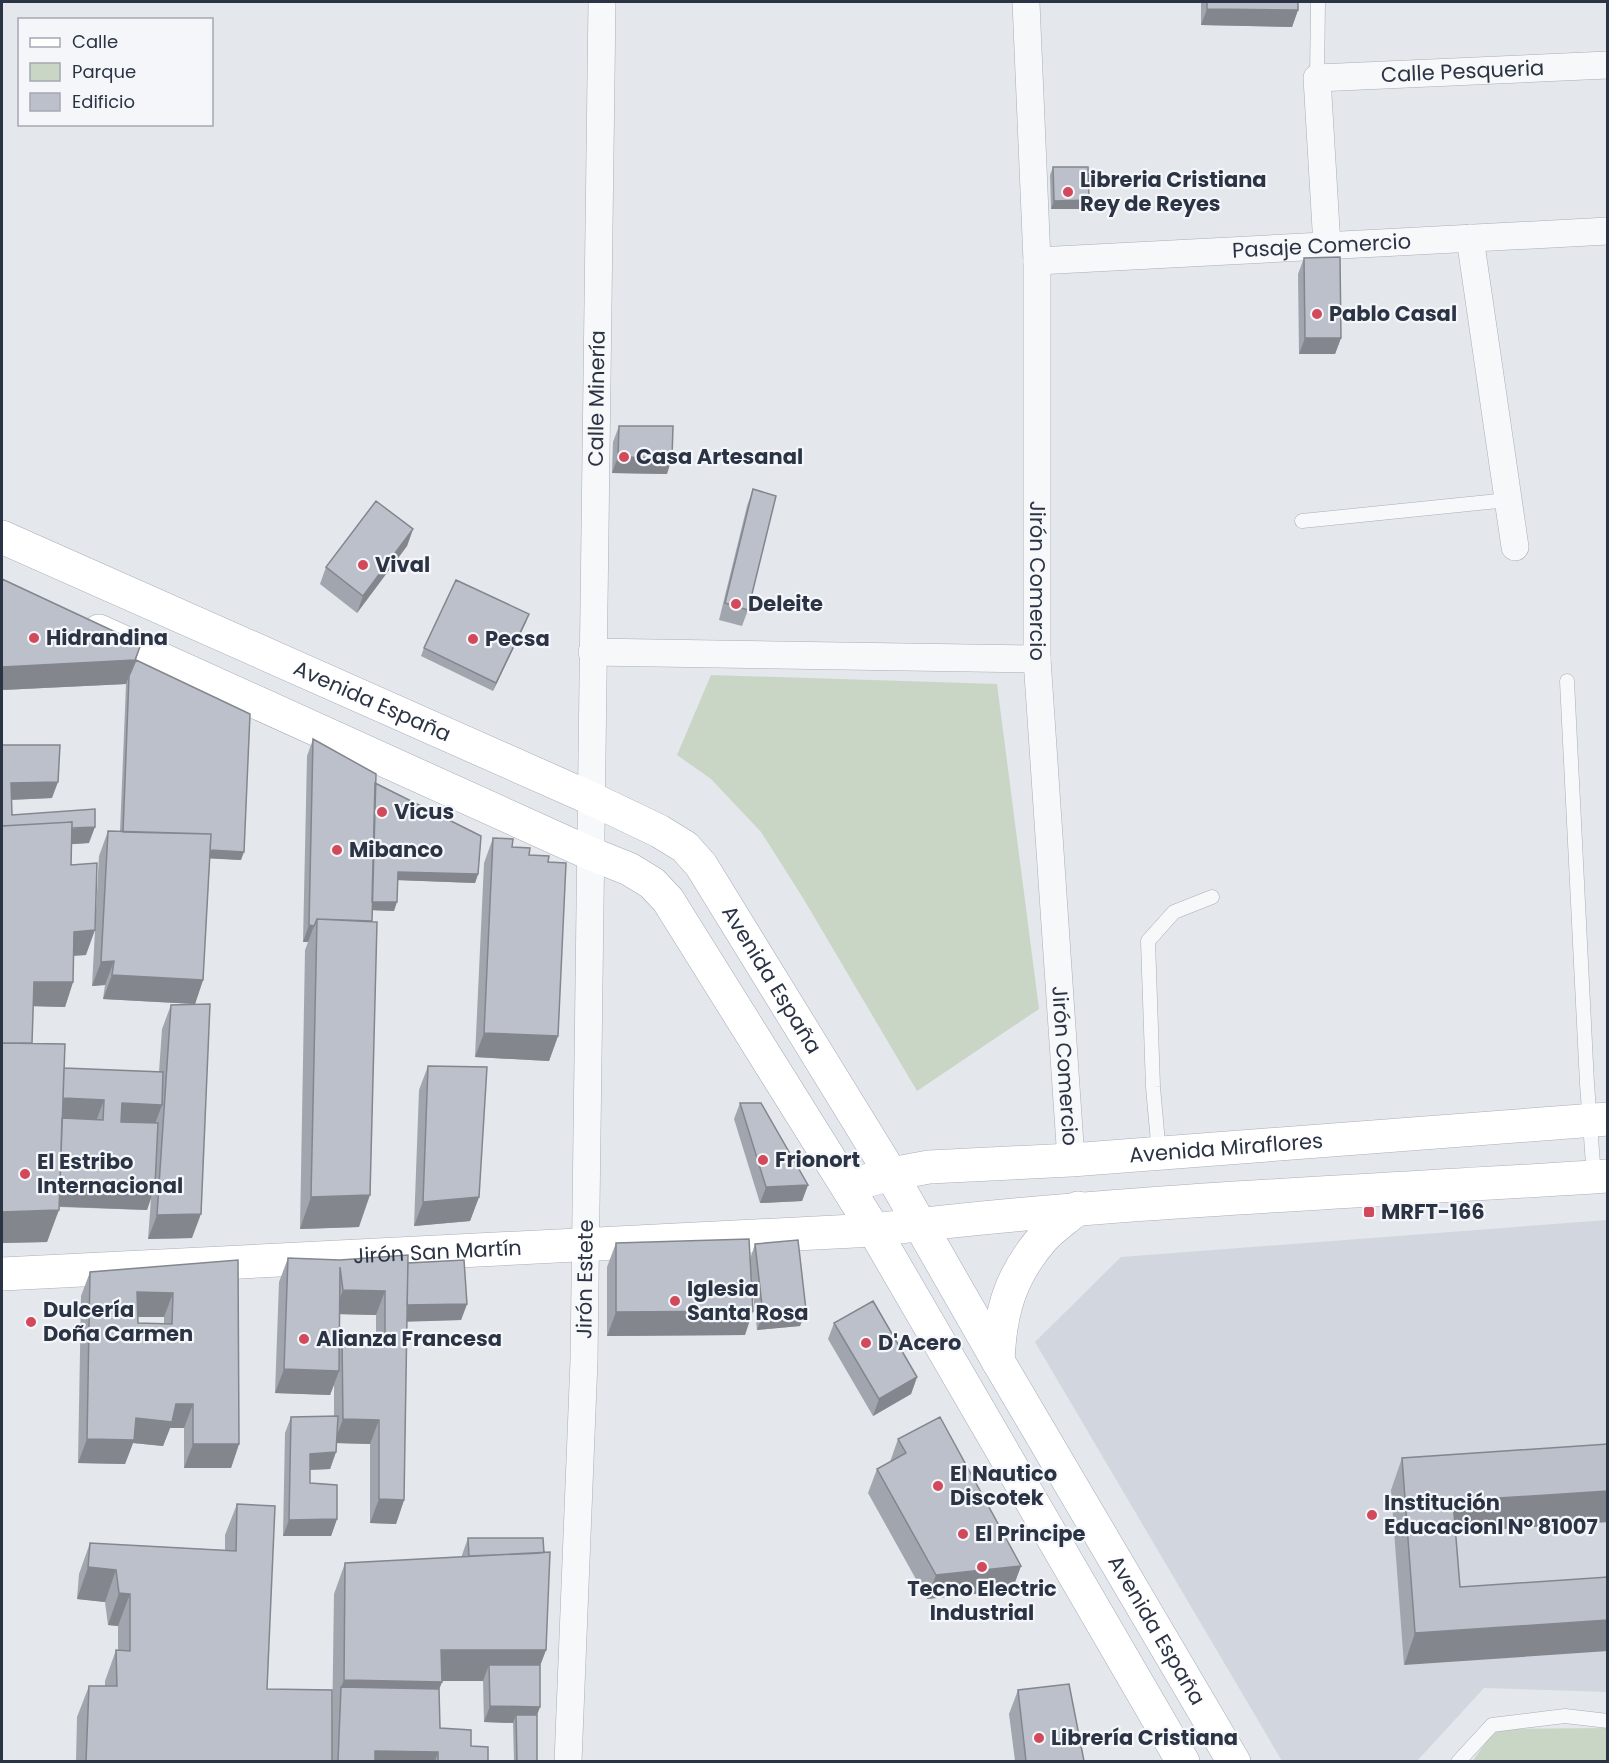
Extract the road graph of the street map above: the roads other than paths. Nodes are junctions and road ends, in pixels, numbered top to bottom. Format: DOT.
graph roads {
  1 [pos="602,2"];
  2 [pos="1026,2"];
  3 [pos="1318,2"];
  4 [pos="1608,64"];
  5 [pos="1317,78"];
  6 [pos="1608,231"];
  7 [pos="1470,238"];
  8 [pos="1327,246"];
  9 [pos="1037,261"];
  10 [pos="1508,500"];
  11 [pos="1302,520"];
  12 [pos="2,537"];
  13 [pos="1515,547"];
  14 [pos="78,621"];
  15 [pos="592,652"];
  16 [pos="1037,659"];
  17 [pos="1568,681"];
  18 [pos="590,798"];
  19 [pos="589,854"];
  20 [pos="1212,897"];
  21 [pos="1599,1120"];
  22 [pos="1159,1154"];
  23 [pos="1071,1161"];
  24 [pos="891,1174"];
  25 [pos="1601,1177"];
  26 [pos="848,1186"];
  27 [pos="1078,1208"];
  28 [pos="919,1224"];
  29 [pos="874,1230"];
  30 [pos="585,1245"];
  31 [pos="2,1274"];
  32 [pos="998,1361"];
  33 [pos="1608,1721"];
  34 [pos="568,1761"];
  35 [pos="1183,1761"];
  36 [pos="1234,1761"];
  37 [pos="1458,1761"];
  1 -- 15 [label="street, Calle Minería"];
  2 -- 9 [label="street, Jirón Comercio"];
  3 -- 5 [label="lane"];
  4 -- 5 [label="street, Calle Pesqueria"];
  5 -- 8 [label="street"];
  6 -- 7 [label="street, Pasaje Comercio"];
  7 -- 8 [label="street, Pasaje Comercio"];
  7 -- 10 [label="street"];
  8 -- 9 [label="street, Pasaje Comercio"];
  9 -- 16 [label="street, Jirón Comercio"];
  10 -- 11 [label="lane"];
  10 -- 13 [label="street"];
  12 -- 18 [label="main road, Avenida España"];
  14 -- 19 [label="main road, Avenida España"];
  15 -- 16 [label="street"];
  15 -- 18 [label="street, Calle Minería"];
  16 -- 23 [label="street, Jirón Comercio"];
  17 -- 21 [label="lane"];
  18 -- 19 [label="street, Jirón Estete"];
  18 -- 24 [label="main road, Avenida España"];
  19 -- 26 [label="main road, Avenida España"];
  19 -- 30 [label="street, Jirón Estete"];
  20 -- 22 [label="lane"];
  21 -- 22 [label="main road, Avenida Miraflores"];
  21 -- 25 [label="lane"];
  22 -- 23 [label="main road, Avenida Miraflores"];
  23 -- 24 [label="main road, Avenida Miraflores"];
  24 -- 26 [label="main road, Avenida Miraflores"];
  24 -- 28 [label="main road, Avenida España"];
  25 -- 27 [label="main road"];
  26 -- 29 [label="main road, Avenida España"];
  27 -- 28 [label="main road"];
  27 -- 32 [label="main road"];
  28 -- 29 [label="main road"];
  28 -- 32 [label="main road, Avenida España"];
  29 -- 30 [label="main road, Jirón San Martín"];
  29 -- 35 [label="main road, Avenida España"];
  30 -- 31 [label="main road, Jirón San Martín"];
  30 -- 34 [label="street, Jirón Estete"];
  32 -- 36 [label="main road, Avenida España"];
  33 -- 37 [label="lane"];
}
